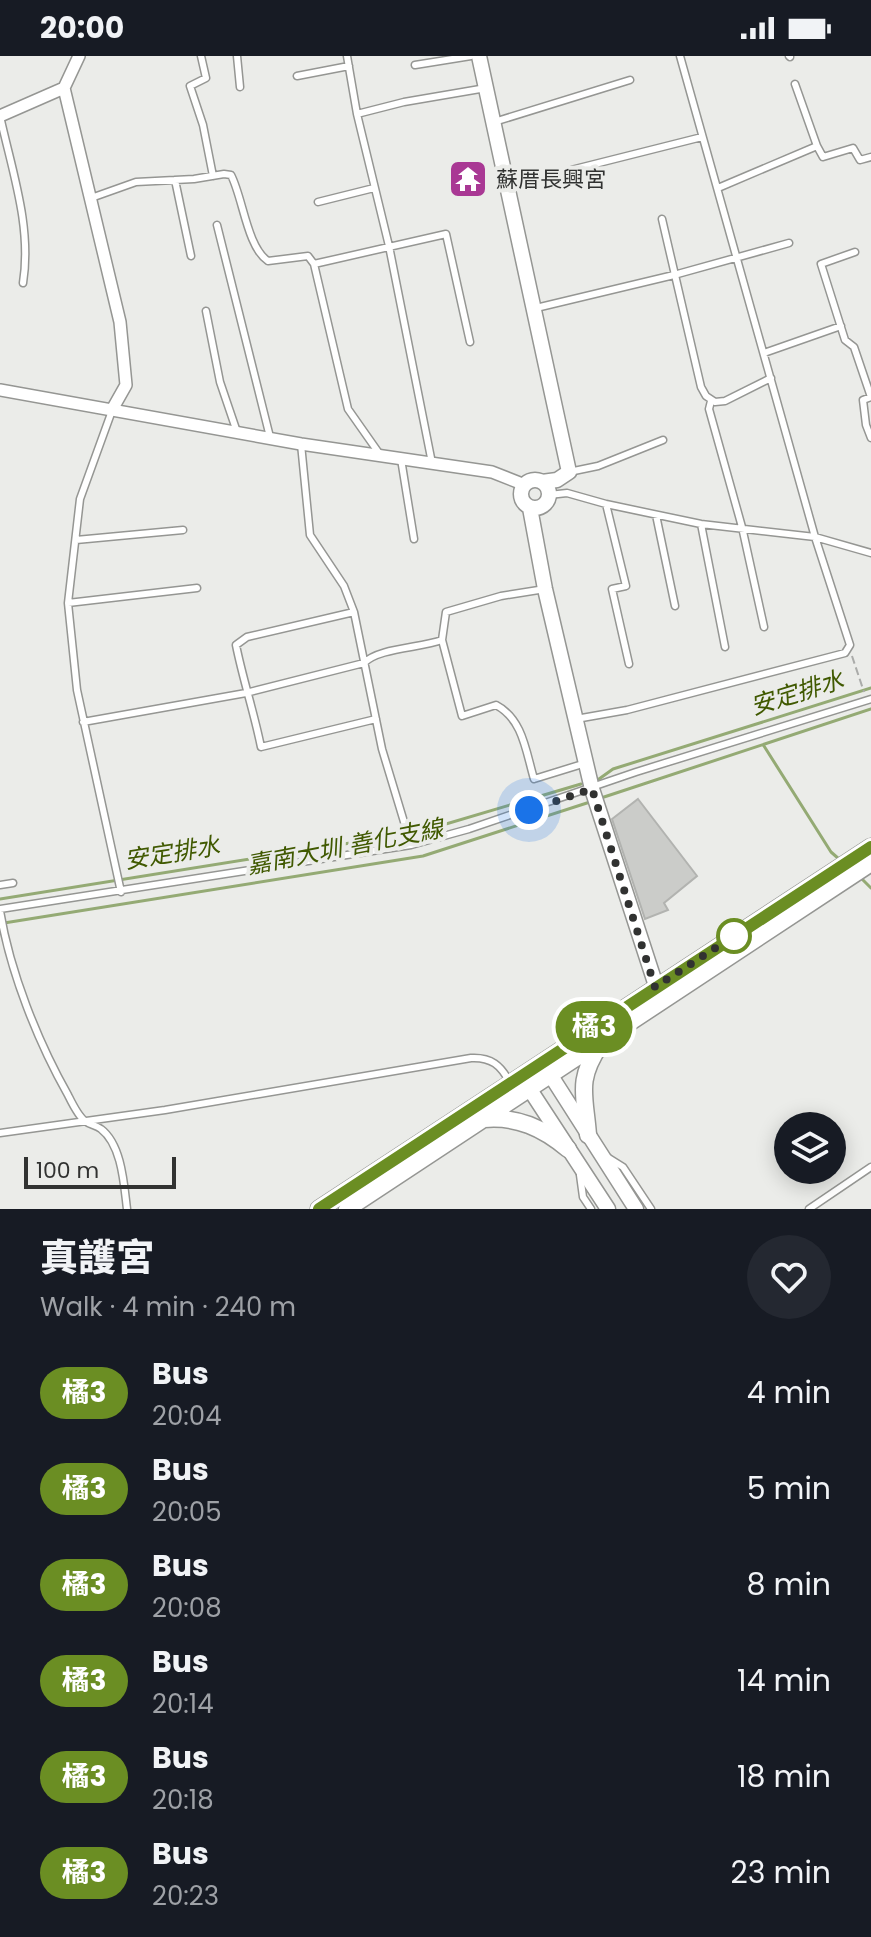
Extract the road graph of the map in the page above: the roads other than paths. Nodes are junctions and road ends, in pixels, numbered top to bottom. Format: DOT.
graph roads {
  1 [pos="79,56"];
  2 [pos="201,56"];
  3 [pos="237,56"];
  4 [pos="347,56"];
  5 [pos="471,56"];
  6 [pos="479,56"];
  7 [pos="680,56"];
  8 [pos="415,65"];
  9 [pos="349,66"];
  10 [pos="297,76"];
  11 [pos="630,80"];
  12 [pos="795,84"];
  13 [pos="240,87"];
  14 [pos="64,88"];
  15 [pos="486,88"];
  16 [pos="357,114"];
  17 [pos="0,116"];
  18 [pos="494,122"];
  19 [pos="702,137"];
  20 [pos="817,146"];
  21 [pos="871,157"];
  22 [pos="213,176"];
  23 [pos="175,180"];
  24 [pos="506,183"];
  25 [pos="374,188"];
  26 [pos="718,188"];
  27 [pos="91,198"];
  28 [pos="318,202"];
  29 [pos="662,219"];
  30 [pos="217,225"];
  31 [pos="789,243"];
  32 [pos="389,246"];
  33 [pos="855,252"];
  34 [pos="191,256"];
  35 [pos="737,258"];
  36 [pos="314,264"];
  37 [pos="674,275"];
  38 [pos="23,283"];
  39 [pos="532,309"];
  40 [pos="206,311"];
  41 [pos="841,326"];
  42 [pos="470,342"];
  43 [pos="764,353"];
  44 [pos="771,378"];
  45 [pos="0,390"];
  46 [pos="871,397"];
  47 [pos="711,401"];
  48 [pos="113,408"];
  49 [pos="237,432"];
  50 [pos="270,437"];
  51 [pos="871,438"];
  52 [pos="663,440"];
  53 [pos="301,444"];
  54 [pos="382,457"];
  55 [pos="401,459"];
  56 [pos="432,463"];
  57 [pos="569,472"];
  58 [pos="525,485"];
  59 [pos="546,489"];
  60 [pos="606,504"];
  61 [pos="530,508"];
  62 [pos="656,515"];
  63 [pos="701,524"];
  64 [pos="742,527"];
  65 [pos="183,530"];
  66 [pos="815,537"];
  67 [pos="414,539"];
  68 [pos="76,540"];
  69 [pos="871,553"];
  70 [pos="197,588"];
  71 [pos="545,589"];
  72 [pos="68,603"];
  73 [pos="675,606"];
  74 [pos="354,612"];
  75 [pos="764,627"];
  76 [pos="442,640"];
  77 [pos="725,647"];
  78 [pos="364,663"];
  79 [pos="629,664"];
  80 [pos="246,693"];
  81 [pos="868,699"];
  82 [pos="376,719"];
  83 [pos="576,719"];
  84 [pos="83,722"];
  85 [pos="586,763"];
  86 [pos="594,797"];
  87 [pos="411,845"];
  88 [pos="871,847"];
  89 [pos="865,867"];
  90 [pos="13,883"];
  91 [pos="0,885"];
  92 [pos="121,892"];
  93 [pos="0,910"];
  94 [pos="658,994"];
  95 [pos="604,1038"];
  96 [pos="546,1068"];
  97 [pos="520,1082"];
  98 [pos="482,1119"];
  99 [pos="83,1120"];
  100 [pos="0,1133"];
  101 [pos="588,1135"];
  102 [pos="599,1152"];
  103 [pos="573,1156"];
  104 [pos="871,1167"];
  105 [pos="127,1209"];
  106 [pos="319,1209"];
  107 [pos="347,1209"];
  108 [pos="591,1209"];
  109 [pos="608,1209"];
  110 [pos="636,1209"];
  111 [pos="651,1209"];
  112 [pos="809,1209"];
  1 -- 14 [label="street"];
  2 -- 22 [label="lane"];
  3 -- 13 [label="lane"];
  4 -- 9 [label="lane"];
  5 -- 8 [label="lane"];
  6 -- 15 [label="street"];
  7 -- 19 [label="lane"];
  9 -- 10 [label="lane"];
  9 -- 16 [label="lane"];
  11 -- 18 [label="lane"];
  12 -- 20 [label="lane"];
  14 -- 17 [label="street"];
  14 -- 27 [label="street"];
  15 -- 16 [label="lane"];
  15 -- 18 [label="street"];
  16 -- 25 [label="lane"];
  17 -- 38 [label="lane"];
  18 -- 24 [label="street"];
  19 -- 24 [label="lane"];
  19 -- 26 [label="lane"];
  20 -- 21 [label="lane"];
  20 -- 26 [label="lane"];
  22 -- 23 [label="lane"];
  22 -- 36 [label="lane"];
  23 -- 27 [label="lane"];
  23 -- 34 [label="lane"];
  24 -- 39 [label="street"];
  25 -- 28 [label="lane"];
  25 -- 32 [label="lane"];
  26 -- 35 [label="lane"];
  27 -- 48 [label="street"];
  29 -- 37 [label="lane"];
  30 -- 50 [label="lane"];
  31 -- 35 [label="lane"];
  32 -- 36 [label="lane"];
  32 -- 42 [label="lane"];
  32 -- 56 [label="lane"];
  33 -- 41 [label="lane"];
  35 -- 37 [label="lane"];
  35 -- 43 [label="lane"];
  36 -- 54 [label="lane"];
  37 -- 39 [label="lane"];
  37 -- 47 [label="lane"];
  39 -- 57 [label="street"];
  40 -- 49 [label="lane"];
  41 -- 43 [label="lane"];
  41 -- 46 [label="lane"];
  43 -- 44 [label="lane"];
  44 -- 47 [label="lane"];
  44 -- 66 [label="lane"];
  45 -- 48 [label="street"];
  46 -- 51 [label="lane"];
  47 -- 64 [label="lane"];
  48 -- 49 [label="street"];
  48 -- 68 [label="lane"];
  49 -- 50 [label="street"];
  50 -- 53 [label="street"];
  52 -- 57 [label="lane"];
  53 -- 54 [label="street"];
  53 -- 74 [label="lane"];
  54 -- 55 [label="street"];
  55 -- 56 [label="street"];
  55 -- 67 [label="lane"];
  56 -- 58 [label="street"];
  57 -- 59 [label="street"];
  58 -- 59 [label="street"];
  58 -- 61 [label="street"];
  59 -- 60 [label="lane"];
  59 -- 61 [label="street"];
  60 -- 62 [label="lane"];
  60 -- 79 [label="lane"];
  61 -- 71 [label="street"];
  62 -- 63 [label="lane"];
  62 -- 73 [label="lane"];
  63 -- 64 [label="lane"];
  63 -- 77 [label="lane"];
  64 -- 66 [label="lane"];
  64 -- 75 [label="lane"];
  65 -- 68 [label="lane"];
  66 -- 69 [label="lane"];
  66 -- 83 [label="lane"];
  68 -- 72 [label="lane"];
  70 -- 72 [label="lane"];
  71 -- 76 [label="lane"];
  71 -- 83 [label="street"];
  72 -- 84 [label="lane"];
  74 -- 78 [label="lane"];
  74 -- 80 [label="lane"];
  76 -- 78 [label="lane"];
  76 -- 85 [label="lane"];
  78 -- 80 [label="lane"];
  78 -- 82 [label="lane"];
  80 -- 82 [label="lane"];
  80 -- 84 [label="lane"];
  81 -- 86 [label="lane"];
  82 -- 87 [label="lane"];
  83 -- 85 [label="street"];
  84 -- 92 [label="lane"];
  85 -- 86 [label="street"];
  86 -- 87 [label="lane"];
  86 -- 94 [label="street"];
  87 -- 92 [label="lane"];
  88 -- 89 [label="main road"];
  89 -- 94 [label="main road"];
  90 -- 91 [label="lane"];
  92 -- 93 [label="lane"];
  93 -- 99 [label="lane"];
  94 -- 95 [label="main road"];
  94 -- 96 [label="main road"];
  95 -- 96 [label="main road"];
  95 -- 101 [label="main road"];
  96 -- 97 [label="main road"];
  96 -- 101 [label="street"];
  97 -- 98 [label="main road"];
  97 -- 99 [label="lane"];
  97 -- 103 [label="street"];
  97 -- 106 [label="main road"];
  98 -- 103 [label="main road"];
  98 -- 107 [label="main road"];
  99 -- 100 [label="lane"];
  99 -- 105 [label="lane"];
  101 -- 102 [label="street"];
  102 -- 110 [label="street"];
  102 -- 111 [label="lane"];
  103 -- 108 [label="lane"];
  103 -- 109 [label="street"];
  104 -- 112 [label="lane"];
}
